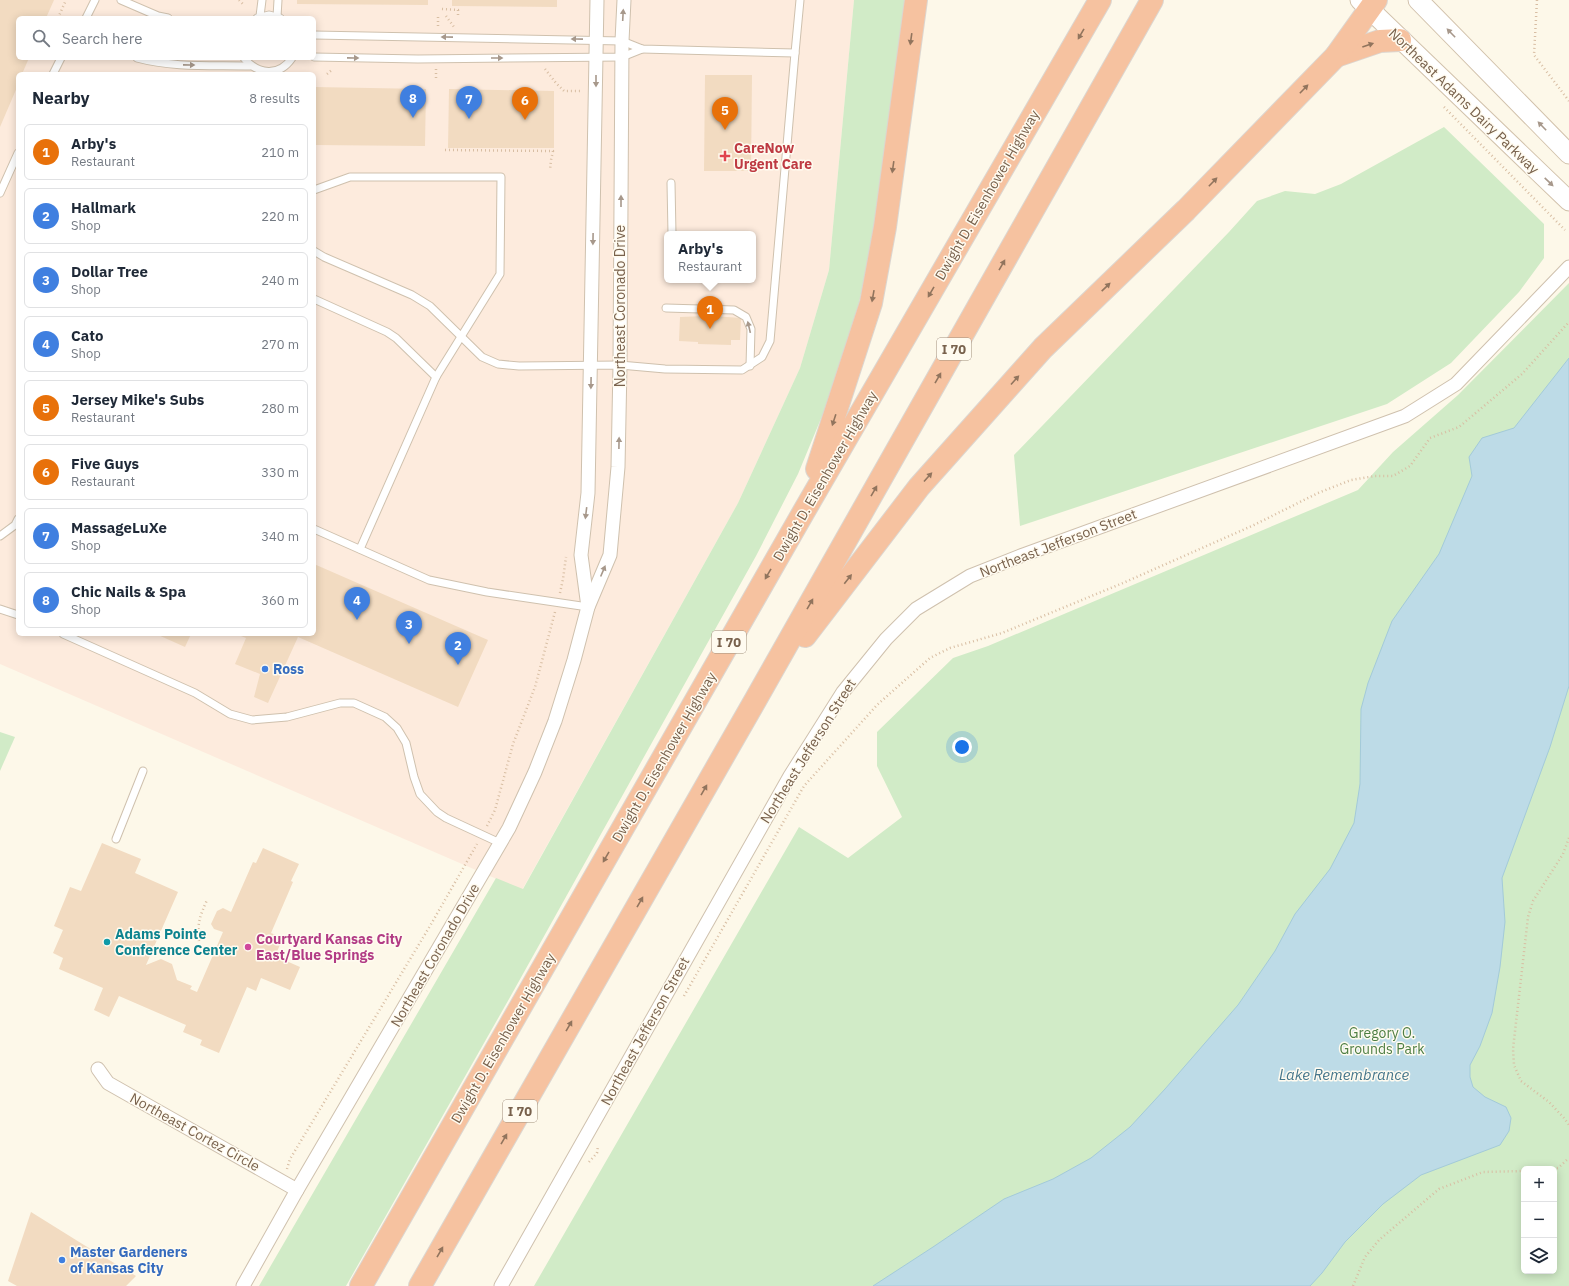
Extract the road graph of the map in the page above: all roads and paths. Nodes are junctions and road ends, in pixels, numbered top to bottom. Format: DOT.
graph roads {
  1 [pos="66,0"];
  2 [pos="95,0"];
  3 [pos="121,0"];
  4 [pos="239,0"];
  5 [pos="262,0"];
  6 [pos="278,0"];
  7 [pos="597,0"];
  8 [pos="624,0"];
  9 [pos="800,0"];
  10 [pos="916,0"];
  11 [pos="1100,0"];
  12 [pos="1152,0"];
  13 [pos="1418,0"];
  14 [pos="1537,0"];
  15 [pos="1368,3"];
  16 [pos="244,5"];
  17 [pos="442,9"];
  18 [pos="59,16"];
  19 [pos="87,16"];
  20 [pos="158,16"];
  21 [pos="259,16"];
  22 [pos="264,16"];
  23 [pos="274,16"];
  24 [pos="279,16"];
  25 [pos="438,16"];
  26 [pos="446,16"];
  27 [pos="458,16"];
  28 [pos="456,29"];
  29 [pos="438,31"];
  30 [pos="316,35"];
  31 [pos="596,40"];
  32 [pos="1400,40"];
  33 [pos="622,41"];
  34 [pos="642,49"];
  35 [pos="796,53"];
  36 [pos="1336,56"];
  37 [pos="316,57"];
  38 [pos="622,57"];
  39 [pos="596,58"];
  40 [pos="60,60"];
  41 [pos="145,60"];
  42 [pos="246,60"];
  43 [pos="290,60"];
  44 [pos="541,64"];
  45 [pos="436,66"];
  46 [pos="254,70"];
  47 [pos="54,72"];
  48 [pos="276,72"];
  49 [pos="436,78"];
  50 [pos="582,91"];
  51 [pos="1569,101"];
  52 [pos="1440,102"];
  53 [pos="445,150"];
  54 [pos="1569,154"];
  55 [pos="16,157"];
  56 [pos="550,170"];
  57 [pos="671,183"];
  58 [pos="316,189"];
  59 [pos="0,193"];
  60 [pos="1569,201"];
  61 [pos="1565,230"];
  62 [pos="672,231"];
  63 [pos="316,252"];
  64 [pos="1569,267"];
  65 [pos="316,300"];
  66 [pos="666,308"];
  67 [pos="1569,322"];
  68 [pos="461,337"];
  69 [pos="591,365"];
  70 [pos="620,365"];
  71 [pos="750,366"];
  72 [pos="436,377"];
  73 [pos="803,513"];
  74 [pos="16,523"];
  75 [pos="316,530"];
  76 [pos="0,536"];
  77 [pos="360,549"];
  78 [pos="566,553"];
  79 [pos="563,579"];
  80 [pos="588,607"];
  81 [pos="0,609"];
  82 [pos="16,614"];
  83 [pos="555,615"];
  84 [pos="67,636"];
  85 [pos="756,699"];
  86 [pos="143,771"];
  87 [pos="495,810"];
  88 [pos="1569,838"];
  89 [pos="116,839"];
  90 [pos="500,843"];
  91 [pos="472,852"];
  92 [pos="207,900"];
  93 [pos="199,941"];
  94 [pos="683,996"];
  95 [pos="98,1069"];
  96 [pos="1569,1125"];
  97 [pos="599,1142"];
  98 [pos="1569,1158"];
  99 [pos="290,1159"];
  100 [pos="588,1163"];
  101 [pos="1557,1168"];
  102 [pos="1521,1171"];
  103 [pos="297,1190"];
  104 [pos="243,1286"];
  105 [pos="361,1286"];
  106 [pos="420,1286"];
  107 [pos="501,1286"];
  108 [pos="1353,1286"];
  1 -- 18 [label="path"];
  2 -- 19 [label="lane"];
  3 -- 20 [label="lane"];
  4 -- 16 [label="path"];
  5 -- 21 [label="lane"];
  6 -- 24 [label="lane"];
  7 -- 31 [label="street, Northeast Coronado Drive"];
  33 -- 8 [label="street, Northeast Coronado Drive, one-way"];
  9 -- 35 [label="lane"];
  10 -- 73 [label="highway, one-way"];
  11 -- 73 [label="highway, Dwight D. Eisenhower Highway / I 70, one-way"];
  85 -- 12 [label="highway, I 70, one-way"];
  54 -- 13 [label="main road, one-way"];
  14 -- 51 [label="path"];
  15 -- 32 [label="main road, Northeast Adams Dairy Parkway"];
  15 -- 36 [label="highway"];
  17 -- 27 [label="path"];
  22 -- 23 [label="lane"];
  25 -- 29 [label="path"];
  26 -- 28 [label="path"];
  31 -- 30 [label="lane, one-way"];
  31 -- 33 [label="lane"];
  31 -- 39 [label="street, Northeast Coronado Drive"];
  36 -- 32 [label="highway, one-way"];
  32 -- 60 [label="main road, Northeast Adams Dairy Parkway, one-way"];
  33 -- 34 [label="lane"];
  33 -- 38 [label="street, Northeast Coronado Drive"];
  34 -- 35 [label="lane"];
  34 -- 38 [label="lane"];
  35 -- 71 [label="lane"];
  85 -- 36 [label="highway, one-way"];
  37 -- 39 [label="lane, one-way"];
  38 -- 39 [label="lane"];
  70 -- 38 [label="street, Northeast Coronado Drive, one-way"];
  39 -- 69 [label="street, Northeast Coronado Drive, one-way"];
  40 -- 47 [label="lane"];
  41 -- 46 [label="lane, one-way"];
  42 -- 46 [label="lane"];
  43 -- 48 [label="lane"];
  44 -- 50 [label="path"];
  45 -- 49 [label="path"];
  46 -- 48 [label="lane"];
  52 -- 61 [label="path"];
  53 -- 56 [label="path"];
  55 -- 59 [label="lane"];
  57 -- 62 [label="lane"];
  58 -- 68 [label="lane"];
  63 -- 68 [label="lane"];
  64 -- 107 [label="street, Northeast Jefferson Street"];
  65 -- 72 [label="lane"];
  71 -- 66 [label="lane, one-way"];
  67 -- 94 [label="path"];
  68 -- 69 [label="lane"];
  68 -- 72 [label="lane"];
  69 -- 70 [label="lane"];
  69 -- 80 [label="street, Northeast Coronado Drive, one-way"];
  70 -- 71 [label="lane"];
  80 -- 70 [label="street, Northeast Coronado Drive, one-way"];
  72 -- 77 [label="lane"];
  73 -- 105 [label="highway, Dwight D. Eisenhower Highway / I 70, one-way"];
  74 -- 76 [label="lane"];
  75 -- 77 [label="lane"];
  77 -- 80 [label="lane"];
  78 -- 79 [label="path"];
  80 -- 90 [label="street, Northeast Coronado Drive"];
  81 -- 82 [label="lane"];
  83 -- 87 [label="path"];
  84 -- 90 [label="lane"];
  106 -- 85 [label="highway, I 70, one-way"];
  86 -- 89 [label="lane"];
  88 -- 96 [label="path"];
  90 -- 103 [label="street, Northeast Coronado Drive"];
  91 -- 99 [label="path"];
  92 -- 93 [label="path"];
  95 -- 103 [label="street, Northeast Cortez Circle"];
  97 -- 100 [label="path"];
  98 -- 101 [label="path"];
  102 -- 108 [label="path"];
  103 -- 104 [label="street, Northeast Coronado Drive"];
}
